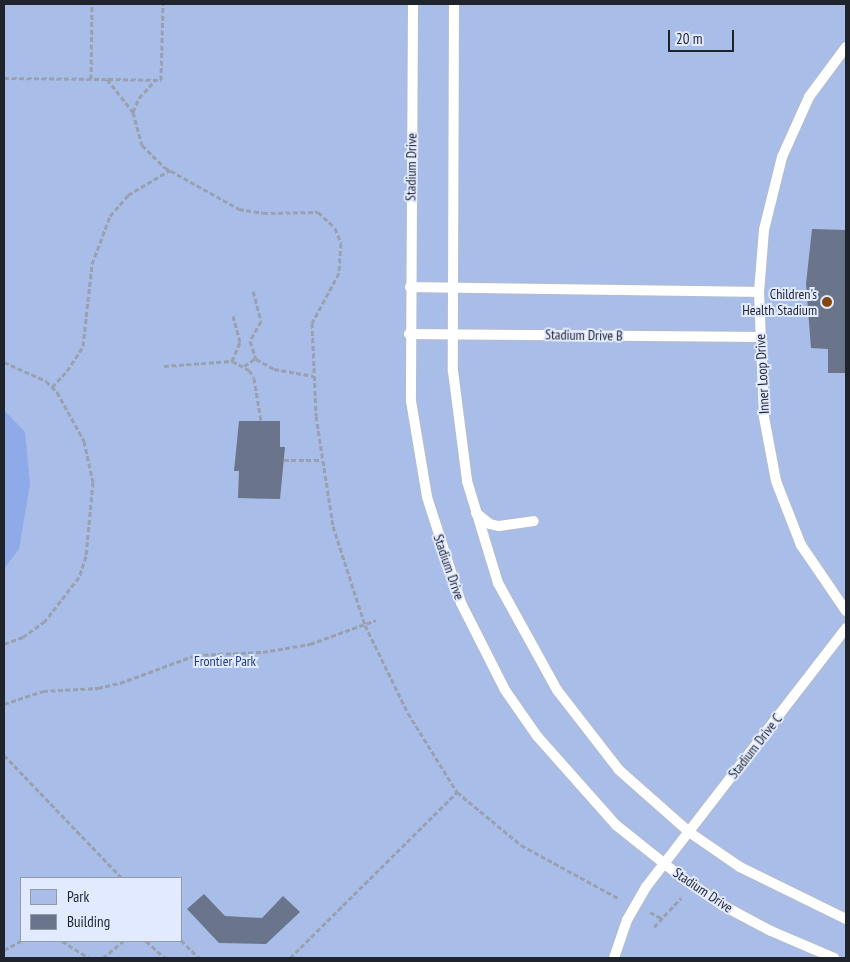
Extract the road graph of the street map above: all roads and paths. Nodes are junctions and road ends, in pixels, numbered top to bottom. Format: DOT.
graph roads {
  1 [pos="92,4"];
  2 [pos="163,4"];
  3 [pos="413,4"];
  4 [pos="454,4"];
  5 [pos="846,47"];
  6 [pos="4,78"];
  7 [pos="91,79"];
  8 [pos="107,80"];
  9 [pos="155,80"];
  10 [pos="133,112"];
  11 [pos="170,170"];
  12 [pos="410,287"];
  13 [pos="453,287"];
  14 [pos="252,291"];
  15 [pos="759,292"];
  16 [pos="233,316"];
  17 [pos="409,334"];
  18 [pos="453,334"];
  19 [pos="760,337"];
  20 [pos="256,358"];
  21 [pos="232,361"];
  22 [pos="4,362"];
  23 [pos="164,366"];
  24 [pos="244,366"];
  25 [pos="313,376"];
  26 [pos="52,387"];
  27 [pos="261,421"];
  28 [pos="284,460"];
  29 [pos="321,460"];
  30 [pos="476,513"];
  31 [pos="534,521"];
  32 [pos="846,611"];
  33 [pos="376,620"];
  34 [pos="365,625"];
  35 [pos="846,628"];
  36 [pos="4,644"];
  37 [pos="4,704"];
  38 [pos="4,755"];
  39 [pos="457,792"];
  40 [pos="689,832"];
  41 [pos="664,864"];
  42 [pos="121,877"];
  43 [pos="618,898"];
  44 [pos="681,898"];
  45 [pos="647,910"];
  46 [pos="661,918"];
  47 [pos="846,919"];
  48 [pos="654,927"];
  49 [pos="182,941"];
  50 [pos="20,942"];
  51 [pos="64,942"];
  52 [pos="122,942"];
  53 [pos="147,942"];
  54 [pos="4,950"];
  55 [pos="89,958"];
  56 [pos="103,958"];
  57 [pos="165,958"];
  58 [pos="199,958"];
  59 [pos="290,958"];
  60 [pos="614,958"];
  61 [pos="834,958"];
  1 -- 7 [label="path"];
  2 -- 9 [label="path"];
  3 -- 12 [label="lane, Stadium Drive"];
  4 -- 13 [label="lane"];
  5 -- 15 [label="lane, Inner Loop Drive"];
  6 -- 7 [label="path"];
  7 -- 8 [label="path"];
  8 -- 9 [label="path"];
  8 -- 10 [label="path"];
  9 -- 10 [label="path"];
  10 -- 11 [label="path"];
  11 -- 25 [label="path"];
  11 -- 26 [label="path"];
  12 -- 13 [label="lane"];
  12 -- 17 [label="lane, Stadium Drive"];
  13 -- 15 [label="lane"];
  13 -- 18 [label="lane"];
  14 -- 20 [label="path"];
  15 -- 19 [label="lane, Inner Loop Drive"];
  16 -- 21 [label="path"];
  17 -- 18 [label="lane, Stadium Drive B"];
  17 -- 41 [label="lane, Stadium Drive"];
  18 -- 19 [label="lane, Stadium Drive B"];
  18 -- 30 [label="lane"];
  19 -- 32 [label="lane, Inner Loop Drive"];
  20 -- 24 [label="path"];
  20 -- 25 [label="path"];
  21 -- 23 [label="path"];
  21 -- 24 [label="path"];
  22 -- 26 [label="path"];
  24 -- 27 [label="path"];
  25 -- 29 [label="path"];
  26 -- 36 [label="path"];
  28 -- 29 [label="path"];
  29 -- 34 [label="path"];
  30 -- 31 [label="lane"];
  30 -- 40 [label="lane"];
  33 -- 34 [label="path"];
  34 -- 37 [label="path"];
  34 -- 39 [label="path"];
  35 -- 40 [label="lane, Stadium Drive C"];
  38 -- 42 [label="path"];
  39 -- 43 [label="path"];
  39 -- 59 [label="path"];
  40 -- 41 [label="lane, Stadium Drive C"];
  40 -- 47 [label="lane"];
  41 -- 60 [label="lane, Stadium Drive C"];
  41 -- 61 [label="lane, Stadium Drive"];
  44 -- 46 [label="path"];
  45 -- 46 [label="path"];
  46 -- 48 [label="path"];
  49 -- 58 [label="path"];
  50 -- 54 [label="path"];
  51 -- 55 [label="path"];
  52 -- 56 [label="path"];
  53 -- 57 [label="path"];
}
